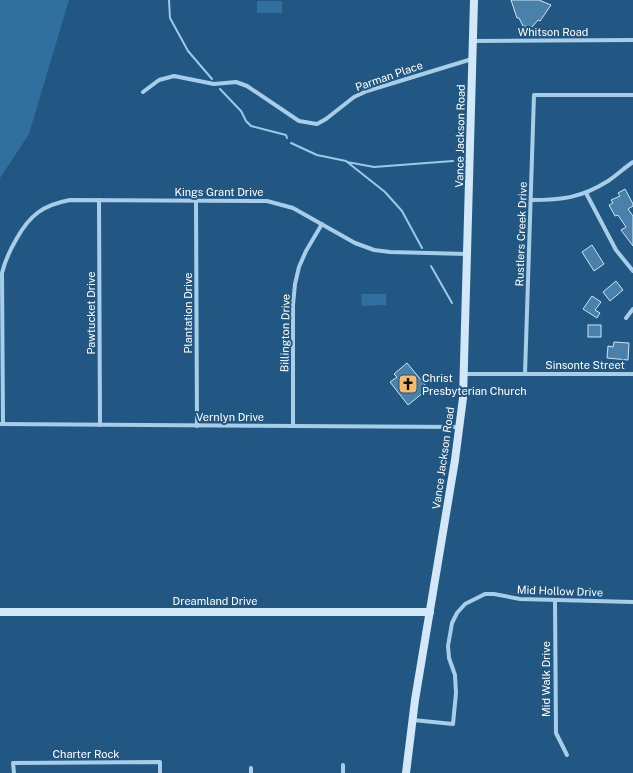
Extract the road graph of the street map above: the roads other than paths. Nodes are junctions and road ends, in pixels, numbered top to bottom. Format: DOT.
graph roads {
  1 [pos="474,0"];
  2 [pos="633,40"];
  3 [pos="473,41"];
  4 [pos="473,58"];
  5 [pos="143,92"];
  6 [pos="633,95"];
  7 [pos="633,162"];
  8 [pos="586,193"];
  9 [pos="99,200"];
  10 [pos="196,200"];
  11 [pos="531,200"];
  12 [pos="322,224"];
  13 [pos="468,254"];
  14 [pos="633,271"];
  15 [pos="633,309"];
  16 [pos="626,318"];
  17 [pos="1,363"];
  18 [pos="464,374"];
  19 [pos="525,374"];
  20 [pos="633,374"];
  21 [pos="2,424"];
  22 [pos="100,425"];
  23 [pos="197,426"];
  24 [pos="294,426"];
  25 [pos="460,427"];
  26 [pos="555,600"];
  27 [pos="633,602"];
  28 [pos="0,612"];
  29 [pos="430,612"];
  30 [pos="412,720"];
  31 [pos="567,755"];
  32 [pos="343,765"];
  33 [pos="14,773"];
  34 [pos="160,773"];
  35 [pos="343,773"];
  36 [pos="406,773"];
  1 -- 3 [label="main road, Vance Jackson Road"];
  2 -- 3 [label="street, Whitson Road"];
  3 -- 4 [label="main road, Vance Jackson Road"];
  4 -- 5 [label="street, Parman Place"];
  4 -- 13 [label="main road, Vance Jackson Road"];
  6 -- 11 [label="street, Rustlers Creek Drive"];
  7 -- 8 [label="street"];
  8 -- 11 [label="street"];
  8 -- 14 [label="street"];
  9 -- 10 [label="street, Kings Grant Drive"];
  9 -- 17 [label="street, Kings Grant Drive"];
  9 -- 22 [label="street, Pawtucket Drive"];
  10 -- 12 [label="street, Kings Grant Drive"];
  10 -- 23 [label="street, Plantation Drive"];
  11 -- 19 [label="street, Rustlers Creek Drive"];
  12 -- 13 [label="street, Kings Grant Drive"];
  12 -- 24 [label="street, Billington Drive"];
  13 -- 18 [label="main road, Vance Jackson Road"];
  15 -- 16 [label="street"];
  17 -- 21 [label="street, Kings Grant Drive"];
  18 -- 19 [label="street, Sinsonte Street"];
  18 -- 25 [label="main road, Vance Jackson Road"];
  19 -- 20 [label="street, Sinsonte Street"];
  21 -- 22 [label="street, Vernlyn Drive"];
  22 -- 23 [label="street, Vernlyn Drive"];
  23 -- 24 [label="street, Vernlyn Drive"];
  24 -- 25 [label="street, Vernlyn Drive"];
  25 -- 29 [label="main road, Vance Jackson Road"];
  26 -- 27 [label="street, Mid Hollow Drive"];
  26 -- 30 [label="street, Mid Hollow Drive"];
  26 -- 31 [label="street, Mid Walk Drive"];
  28 -- 29 [label="main road, Dreamland Drive"];
  29 -- 30 [label="main road, Vance Jackson Road"];
  30 -- 36 [label="main road, Vance Jackson Road"];
  32 -- 35 [label="street"];
  33 -- 34 [label="street, Charter Rock"];
}
